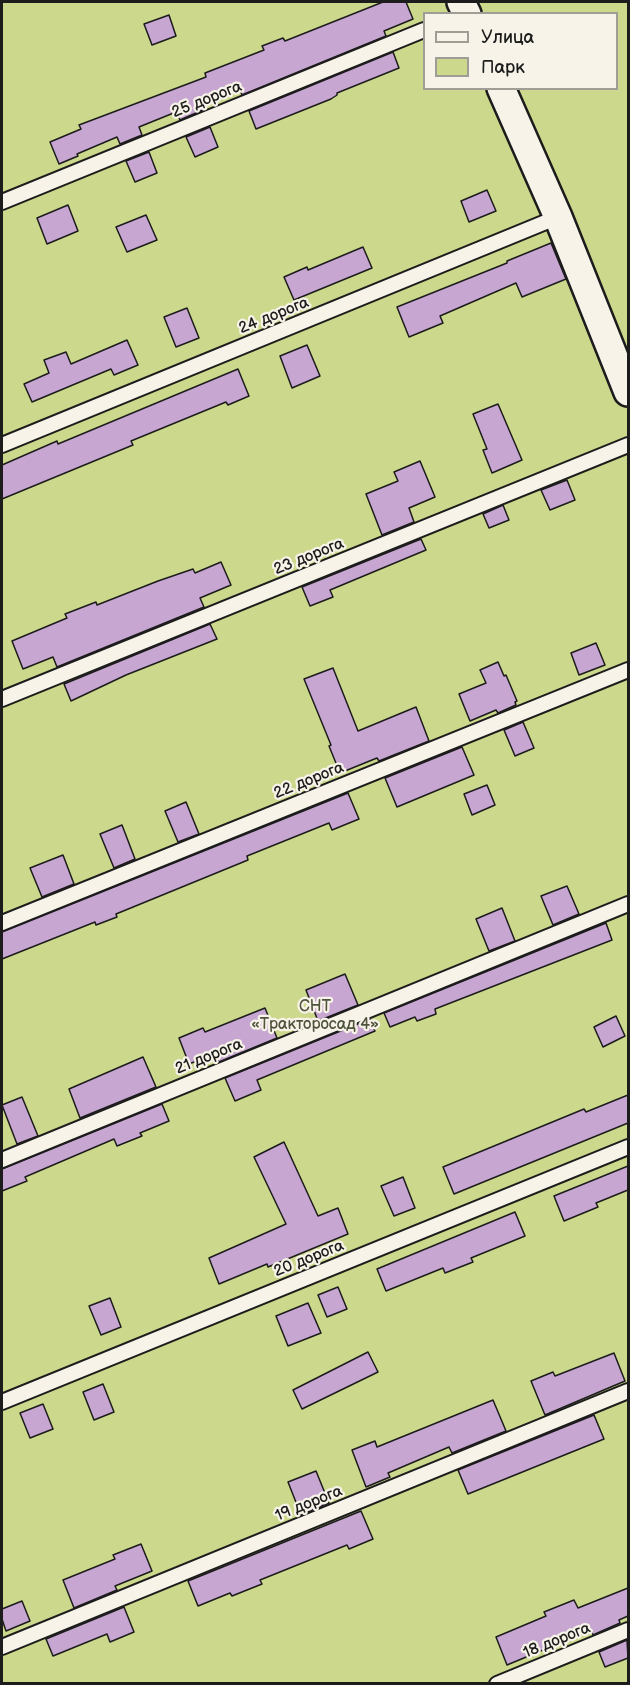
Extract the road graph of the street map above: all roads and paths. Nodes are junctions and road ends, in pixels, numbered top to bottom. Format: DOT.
graph roads {
  1 [pos="423,30"];
  2 [pos="502,90"];
  3 [pos="2,202"];
  4 [pos="558,217"];
  5 [pos="628,392"];
  6 [pos="2,445"];
  7 [pos="628,445"];
  8 [pos="628,670"];
  9 [pos="2,699"];
  10 [pos="628,904"];
  11 [pos="2,922"];
  12 [pos="628,1148"];
  13 [pos="2,1160"];
  14 [pos="628,1391"];
  15 [pos="2,1402"];
  16 [pos="628,1630"];
  17 [pos="2,1647"];
  18 [pos="498,1683"];
  1 -- 3 [label="lane, 25 дорога"];
  2 -- 4 [label="street"];
  4 -- 5 [label="street"];
  4 -- 6 [label="lane, 24 дорога"];
  7 -- 9 [label="lane, 23 дорога"];
  8 -- 11 [label="lane, 22 дорога"];
  10 -- 13 [label="lane, 21 дорога"];
  12 -- 15 [label="lane, 20 дорога"];
  14 -- 17 [label="lane, 19 дорога"];
  16 -- 18 [label="lane, 18 дорога"];
}
